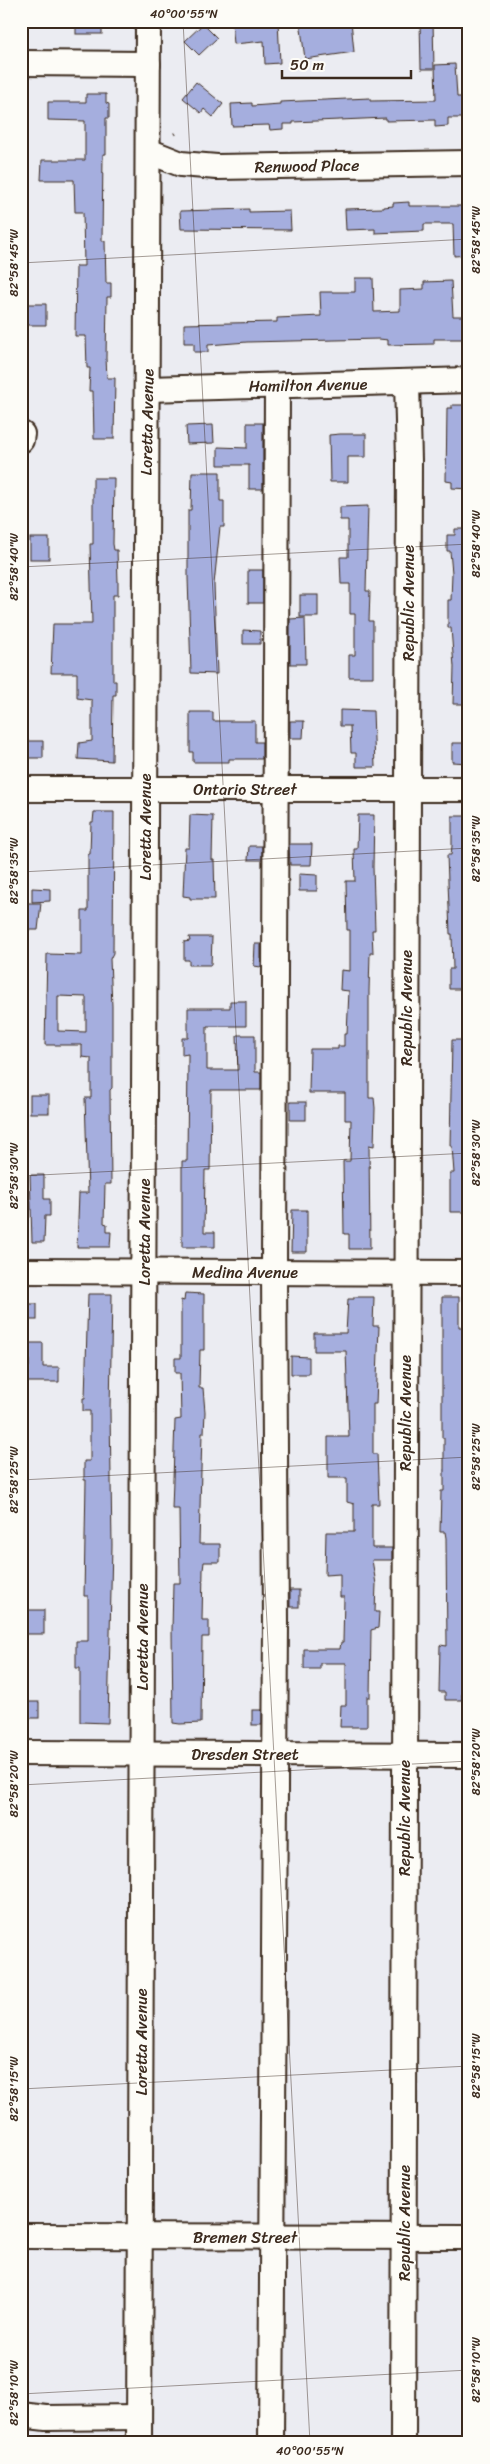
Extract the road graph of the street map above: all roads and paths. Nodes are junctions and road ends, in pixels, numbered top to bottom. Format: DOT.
graph roads {
  1 [pos="148,21"];
  2 [pos="21,63"];
  3 [pos="148,64"];
  4 [pos="148,151"];
  5 [pos="469,163"];
  6 [pos="469,380"];
  7 [pos="407,382"];
  8 [pos="277,386"];
  9 [pos="148,389"];
  10 [pos="22,434"];
  11 [pos="21,440"];
  12 [pos="21,789"];
  13 [pos="146,789"];
  14 [pos="276,789"];
  15 [pos="407,789"];
  16 [pos="469,789"];
  17 [pos="21,1271"];
  18 [pos="144,1272"];
  19 [pos="274,1272"];
  20 [pos="405,1272"];
  21 [pos="469,1273"];
  22 [pos="21,1754"];
  23 [pos="142,1754"];
  24 [pos="274,1755"];
  25 [pos="405,1755"];
  26 [pos="469,1755"];
  27 [pos="21,2236"];
  28 [pos="140,2237"];
  29 [pos="271,2237"];
  30 [pos="404,2237"];
  31 [pos="469,2237"];
  32 [pos="21,2415"];
  33 [pos="139,2417"];
  34 [pos="139,2443"];
  35 [pos="271,2443"];
  36 [pos="402,2443"];
  1 -- 3 [label="street, Loretta Avenue"];
  2 -- 3 [label="street"];
  3 -- 4 [label="street, Loretta Avenue"];
  4 -- 5 [label="street, Renwood Place"];
  4 -- 9 [label="street, Loretta Avenue"];
  6 -- 7 [label="street, Hamilton Avenue"];
  7 -- 8 [label="street, Hamilton Avenue"];
  7 -- 15 [label="street, Republic Avenue"];
  8 -- 9 [label="street, Hamilton Avenue"];
  8 -- 14 [label="street"];
  9 -- 13 [label="street, Loretta Avenue"];
  10 -- 11 [label="street"];
  12 -- 13 [label="street, Ontario Street"];
  13 -- 14 [label="street, Ontario Street"];
  13 -- 18 [label="street, Loretta Avenue"];
  14 -- 15 [label="street, Ontario Street"];
  14 -- 19 [label="street"];
  15 -- 16 [label="street, Ontario Street"];
  15 -- 20 [label="street, Republic Avenue"];
  17 -- 18 [label="street, Medina Avenue"];
  18 -- 19 [label="street, Medina Avenue"];
  18 -- 23 [label="street, Loretta Avenue"];
  19 -- 20 [label="street, Medina Avenue"];
  19 -- 24 [label="street"];
  20 -- 21 [label="street, Medina Avenue"];
  20 -- 25 [label="street, Republic Avenue"];
  22 -- 23 [label="street, Dresden Street"];
  23 -- 24 [label="street, Dresden Street"];
  23 -- 28 [label="street, Loretta Avenue"];
  24 -- 25 [label="street, Dresden Street"];
  24 -- 29 [label="street"];
  25 -- 26 [label="street, Dresden Street"];
  25 -- 30 [label="street, Republic Avenue"];
  27 -- 28 [label="street, Bremen Street"];
  28 -- 29 [label="street, Bremen Street"];
  28 -- 33 [label="street, Loretta Avenue"];
  29 -- 30 [label="street, Bremen Street"];
  29 -- 35 [label="street"];
  30 -- 31 [label="street, Bremen Street"];
  30 -- 36 [label="street, Republic Avenue"];
  32 -- 33 [label="street"];
  33 -- 34 [label="street, Loretta Avenue"];
}
